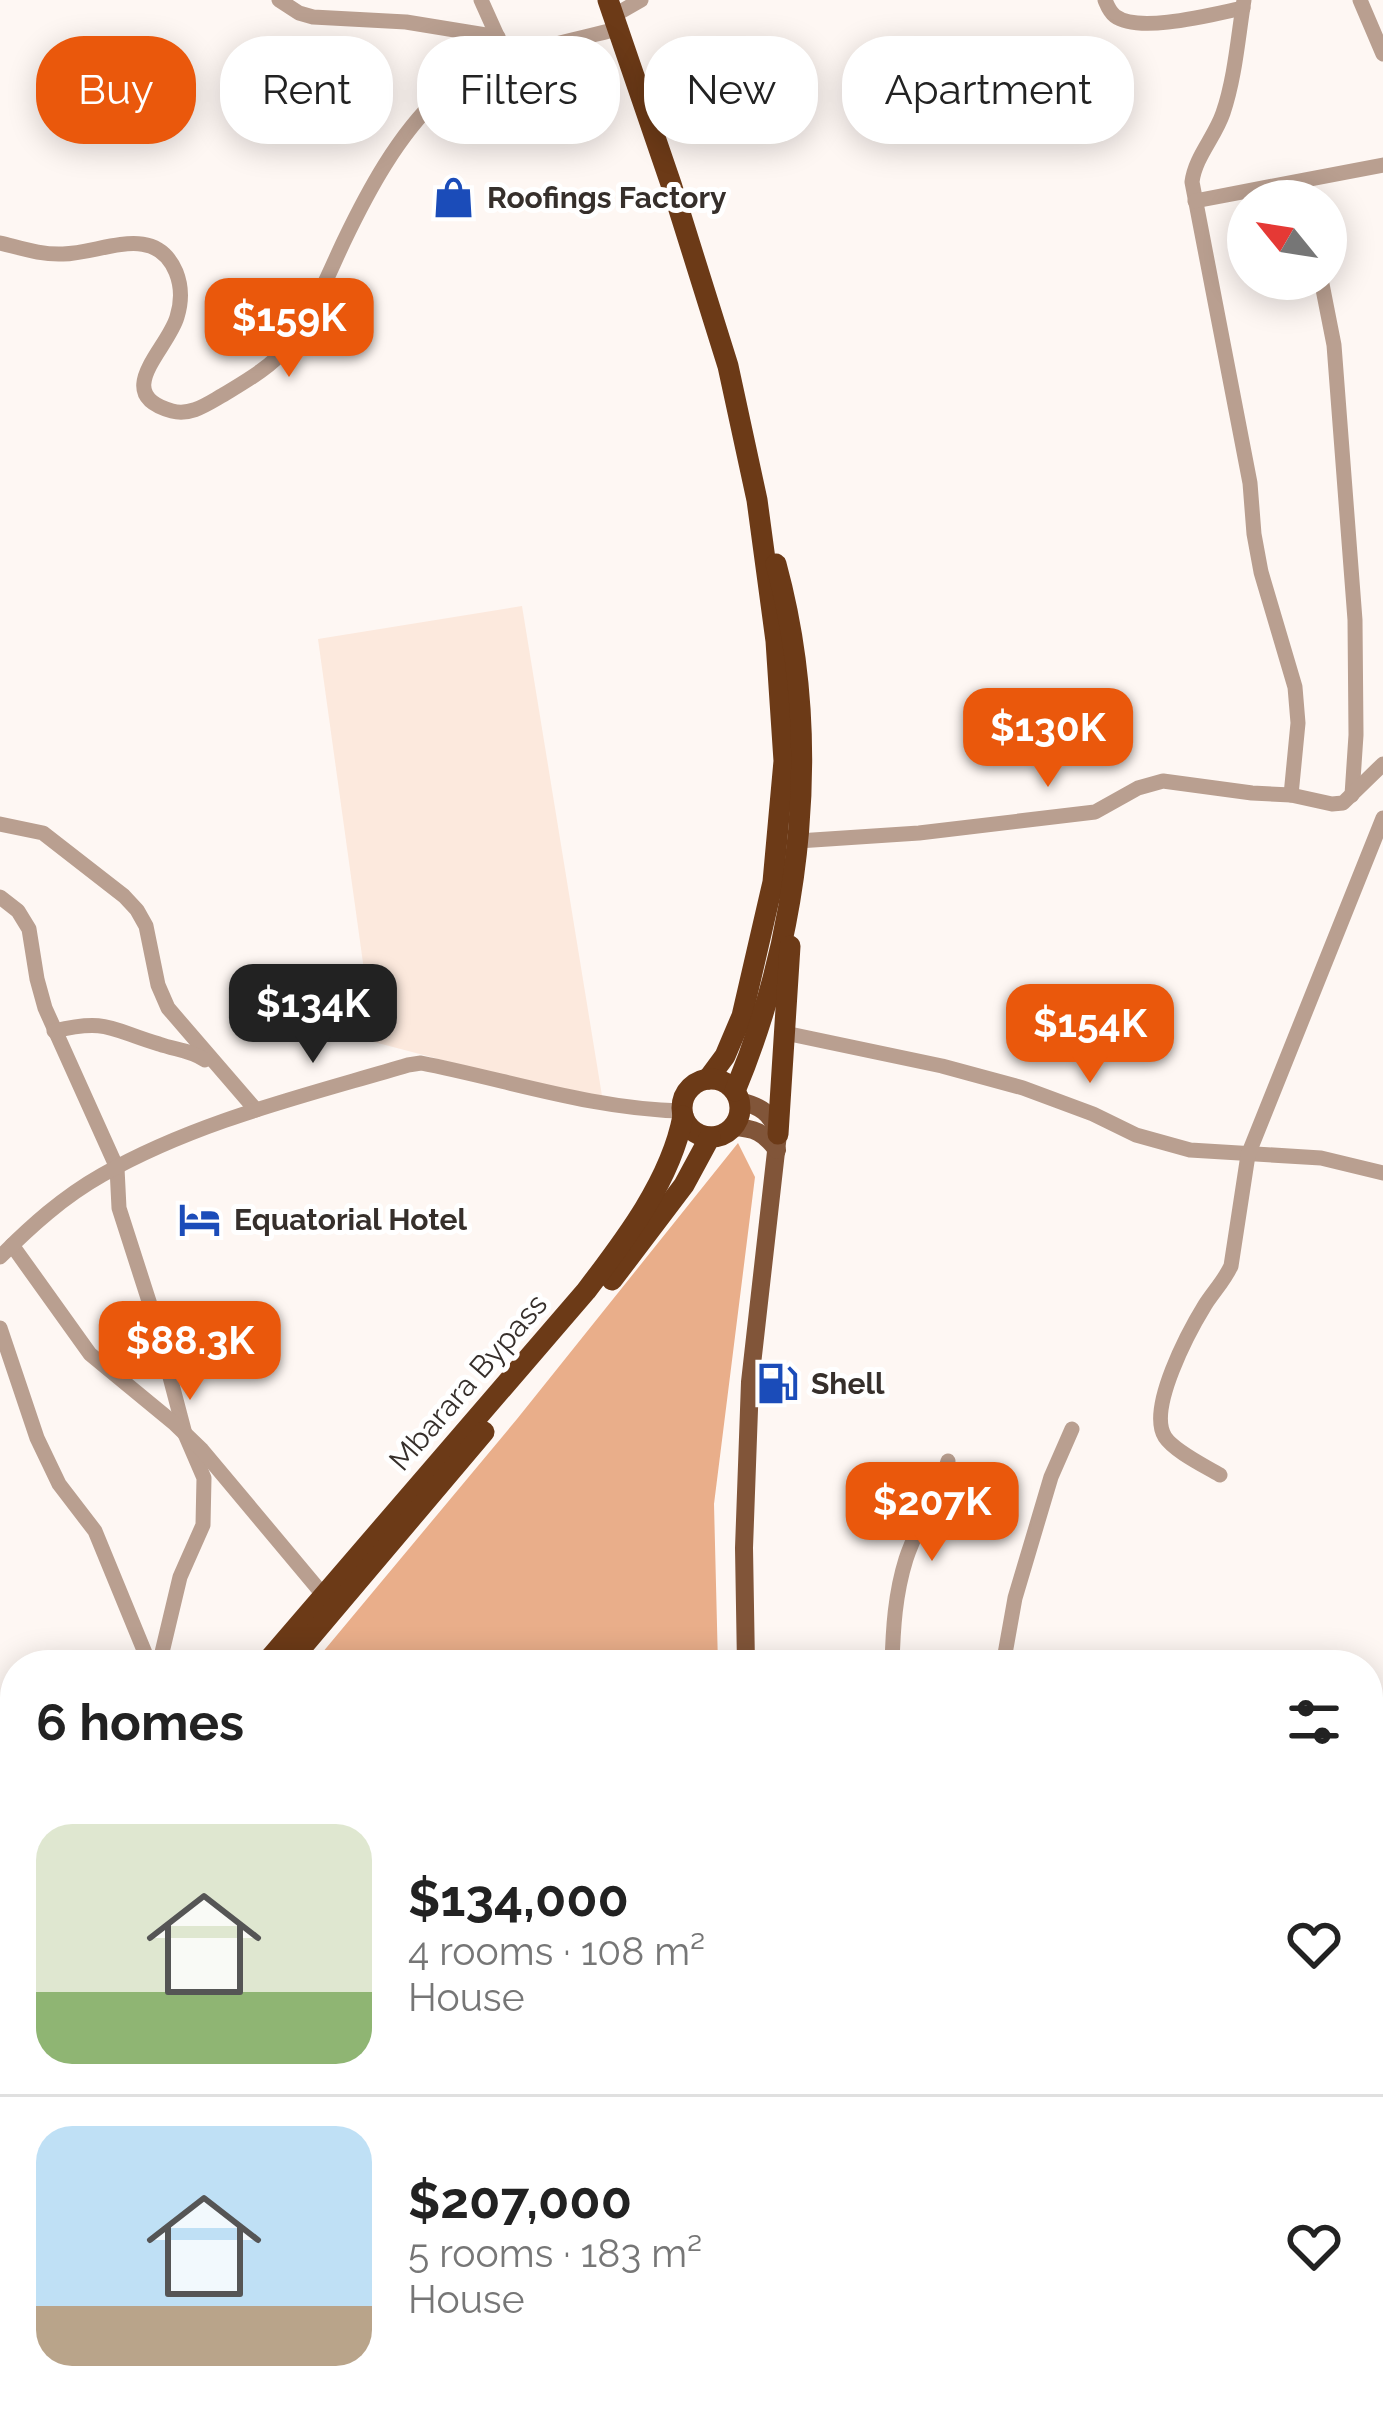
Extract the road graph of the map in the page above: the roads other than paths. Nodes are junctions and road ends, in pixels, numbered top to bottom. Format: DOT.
graph roads {
  1 [pos="279,0"];
  2 [pos="481,0"];
  3 [pos="640,0"];
  4 [pos="1105,0"];
  5 [pos="1360,0"];
  6 [pos="1243,4"];
  7 [pos="612,15"];
  8 [pos="492,36"];
  9 [pos="498,36"];
  10 [pos="561,36"];
  11 [pos="1383,54"];
  12 [pos="417,123"];
  13 [pos="1383,165"];
  14 [pos="1312,180"];
  15 [pos="1227,195"];
  16 [pos="1195,201"];
  17 [pos="0,243"];
  18 [pos="1325,300"];
  19 [pos="757,500"];
  20 [pos="1383,764"];
  21 [pos="1291,795"];
  22 [pos="1352,795"];
  23 [pos="1383,818"];
  24 [pos="0,824"];
  25 [pos="797,842"];
  26 [pos="0,897"];
  27 [pos="779,993"];
  28 [pos="54,1031"];
  29 [pos="785,1033"];
  30 [pos="224,1072"];
  31 [pos="709,1079"];
  32 [pos="737,1096"];
  33 [pos="256,1110"];
  34 [pos="682,1113"];
  35 [pos="733,1127"];
  36 [pos="710,1138"];
  37 [pos="777,1142"];
  38 [pos="1248,1155"];
  39 [pos="117,1168"];
  40 [pos="1383,1173"];
  41 [pos="6,1251"];
  42 [pos="0,1328"];
  43 [pos="1072,1429"];
  44 [pos="185,1434"];
  45 [pos="948,1461"];
  46 [pos="1220,1475"];
  47 [pos="325,1597"];
  48 [pos="148,1650"];
  49 [pos="159,1650"];
  50 [pos="277,1650"];
  51 [pos="300,1650"];
  52 [pos="746,1650"];
  53 [pos="893,1650"];
  54 [pos="1006,1650"];
  1 -- 8 [label="street"];
  2 -- 9 [label="street"];
  3 -- 7 [label="street"];
  4 -- 6 [label="street"];
  5 -- 11 [label="street"];
  6 -- 16 [label="street"];
  7 -- 10 [label="street"];
  7 -- 19 [label="highway"];
  12 -- 17 [label="street"];
  13 -- 14 [label="street"];
  15 -- 16 [label="street"];
  16 -- 21 [label="street"];
  18 -- 22 [label="street"];
  19 -- 25 [label="highway"];
  19 -- 31 [label="highway"];
  20 -- 22 [label="street"];
  21 -- 22 [label="street"];
  21 -- 25 [label="street"];
  23 -- 38 [label="street"];
  24 -- 30 [label="street"];
  25 -- 27 [label="highway"];
  26 -- 28 [label="street"];
  27 -- 29 [label="highway"];
  27 -- 32 [label="highway"];
  28 -- 30 [label="street"];
  28 -- 39 [label="street"];
  29 -- 37 [label="highway"];
  29 -- 38 [label="street"];
  30 -- 33 [label="street"];
  31 -- 32 [label="highway"];
  31 -- 34 [label="highway"];
  32 -- 35 [label="highway"];
  32 -- 37 [label="main road"];
  33 -- 34 [label="street"];
  33 -- 39 [label="street"];
  34 -- 36 [label="highway"];
  34 -- 47 [label="highway, Mbarara Bypass"];
  35 -- 36 [label="highway"];
  35 -- 37 [label="main road"];
  36 -- 51 [label="highway, Mbarara Bypass"];
  37 -- 52 [label="main road"];
  38 -- 40 [label="street"];
  38 -- 46 [label="street"];
  39 -- 41 [label="street"];
  39 -- 44 [label="street"];
  41 -- 44 [label="street"];
  42 -- 48 [label="street"];
  43 -- 54 [label="street"];
  44 -- 47 [label="street"];
  44 -- 49 [label="street"];
  45 -- 53 [label="street"];
  47 -- 50 [label="highway, Mbarara Bypass"];
}
